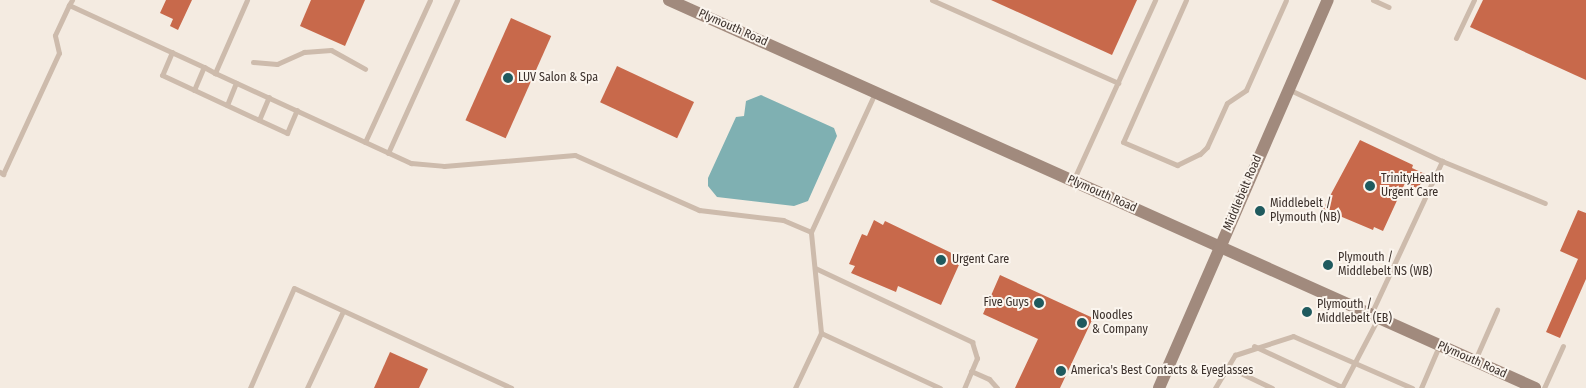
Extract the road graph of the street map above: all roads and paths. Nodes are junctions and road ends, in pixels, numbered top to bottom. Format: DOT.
graph roads {
  1 [pos="247,0"];
  2 [pos="430,0"];
  3 [pos="457,0"];
  4 [pos="670,0"];
  5 [pos="932,0"];
  6 [pos="1155,0"];
  7 [pos="1186,0"];
  8 [pos="1286,0"];
  9 [pos="1328,0"];
  10 [pos="1373,0"];
  11 [pos="1474,0"];
  12 [pos="71,3"];
  13 [pos="684,3"];
  14 [pos="1389,7"];
  15 [pos="1456,38"];
  16 [pos="172,52"];
  17 [pos="253,62"];
  18 [pos="204,67"];
  19 [pos="365,69"];
  20 [pos="215,72"];
  21 [pos="236,82"];
  22 [pos="1118,83"];
  23 [pos="1288,89"];
  24 [pos="194,90"];
  25 [pos="875,92"];
  26 [pos="268,97"];
  27 [pos="227,105"];
  28 [pos="297,110"];
  29 [pos="259,120"];
  30 [pos="366,142"];
  31 [pos="388,152"];
  32 [pos="1442,161"];
  33 [pos="0,172"];
  34 [pos="1073,182"];
  35 [pos="1545,203"];
  36 [pos="811,232"];
  37 [pos="1220,246"];
  38 [pos="814,268"];
  39 [pos="1497,310"];
  40 [pos="343,311"];
  41 [pos="1375,317"];
  42 [pos="821,333"];
  43 [pos="1254,346"];
  44 [pos="1440,346"];
  45 [pos="1563,346"];
  46 [pos="1474,361"];
  47 [pos="1356,364"];
  48 [pos="1226,366"];
  49 [pos="971,371"];
  50 [pos="1527,386"];
  51 [pos="250,388"];
  52 [pos="307,388"];
  53 [pos="511,388"];
  54 [pos="795,388"];
  55 [pos="940,388"];
  56 [pos="964,388"];
  57 [pos="997,388"];
  58 [pos="1159,388"];
  59 [pos="1215,388"];
  60 [pos="1272,388"];
  61 [pos="1412,388"];
  62 [pos="1421,388"];
  63 [pos="1544,388"];
  1 -- 20 [label="lane"];
  2 -- 30 [label="lane"];
  3 -- 31 [label="lane"];
  4 -- 13 [label="main road, Plymouth Road"];
  5 -- 22 [label="lane"];
  6 -- 22 [label="lane"];
  7 -- 8 [label="lane"];
  9 -- 23 [label="main road, Middlebelt Road"];
  10 -- 14 [label="lane"];
  11 -- 15 [label="lane"];
  12 -- 16 [label="lane"];
  12 -- 33 [label="lane"];
  13 -- 25 [label="main road, Plymouth Road"];
  16 -- 18 [label="lane"];
  16 -- 24 [label="lane"];
  17 -- 19 [label="lane"];
  18 -- 20 [label="lane"];
  18 -- 24 [label="lane"];
  20 -- 21 [label="lane"];
  21 -- 26 [label="lane"];
  21 -- 27 [label="lane"];
  22 -- 34 [label="lane"];
  23 -- 32 [label="lane"];
  23 -- 37 [label="main road, Middlebelt Road"];
  24 -- 27 [label="lane"];
  25 -- 34 [label="main road, Plymouth Road"];
  25 -- 36 [label="lane"];
  26 -- 28 [label="lane"];
  26 -- 29 [label="lane"];
  27 -- 29 [label="lane"];
  28 -- 29 [label="lane"];
  28 -- 30 [label="lane"];
  30 -- 31 [label="lane"];
  31 -- 36 [label="lane"];
  32 -- 35 [label="lane"];
  32 -- 41 [label="lane"];
  34 -- 37 [label="main road, Plymouth Road"];
  36 -- 38 [label="lane"];
  37 -- 41 [label="main road, Plymouth Road"];
  37 -- 58 [label="main road, Middlebelt Road"];
  38 -- 42 [label="lane"];
  38 -- 49 [label="lane"];
  39 -- 46 [label="lane"];
  40 -- 51 [label="lane"];
  40 -- 52 [label="lane"];
  40 -- 53 [label="lane"];
  41 -- 44 [label="main road, Plymouth Road"];
  41 -- 47 [label="lane"];
  42 -- 54 [label="lane"];
  42 -- 55 [label="lane"];
  43 -- 47 [label="lane"];
  43 -- 47 [label="lane"];
  43 -- 48 [label="lane"];
  44 -- 46 [label="main road, Plymouth Road"];
  44 -- 62 [label="lane"];
  45 -- 63 [label="lane"];
  46 -- 50 [label="main road, Plymouth Road"];
  47 -- 61 [label="lane"];
  48 -- 59 [label="lane"];
  48 -- 60 [label="lane"];
  49 -- 56 [label="lane"];
  49 -- 57 [label="lane"];
}
